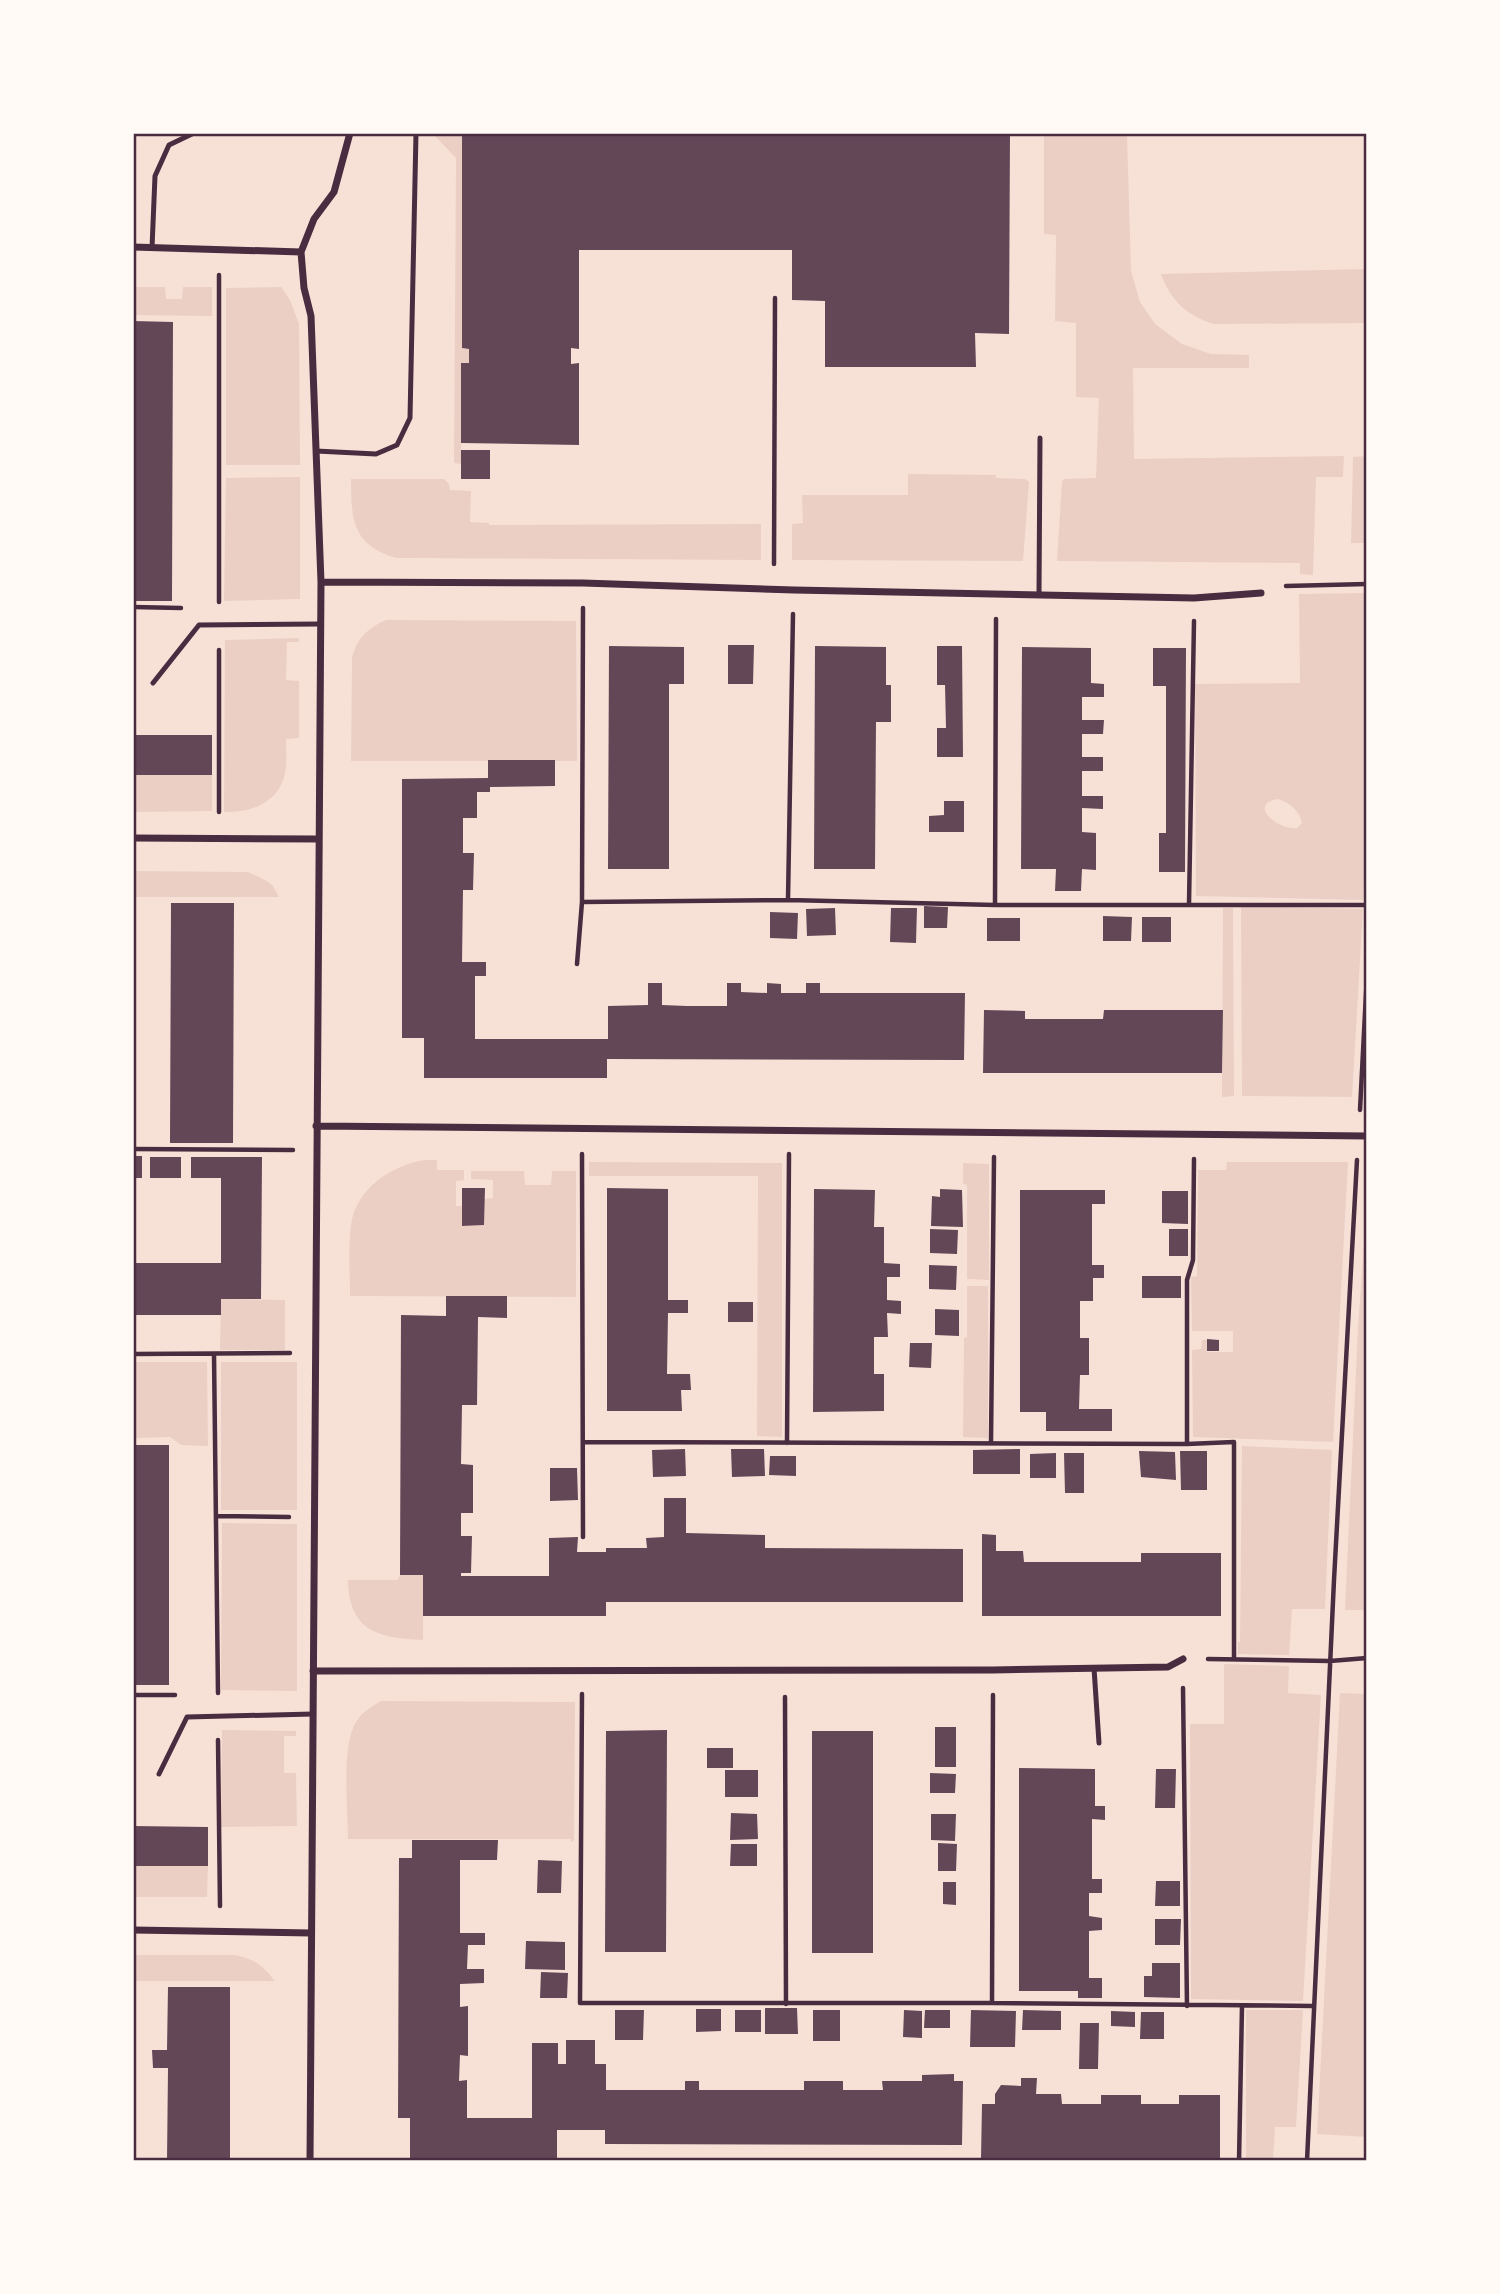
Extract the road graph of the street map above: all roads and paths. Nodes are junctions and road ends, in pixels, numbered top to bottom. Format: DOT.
graph roads {
  1 [pos="194,133"];
  2 [pos="350,133"];
  3 [pos="416,133"];
  4 [pos="133,247"];
  5 [pos="152,248"];
  6 [pos="219,250"];
  7 [pos="301,252"];
  8 [pos="775,298"];
  9 [pos="1040,438"];
  10 [pos="316,451"];
  11 [pos="321,582"];
  12 [pos="583,583"];
  13 [pos="1367,584"];
  14 [pos="774,590"];
  15 [pos="794,590"];
  16 [pos="1261,593"];
  17 [pos="996,594"];
  18 [pos="1039,595"];
  19 [pos="1194,598"];
  20 [pos="133,607"];
  21 [pos="182,608"];
  22 [pos="219,624"];
  23 [pos="320,624"];
  24 [pos="153,684"];
  25 [pos="133,838"];
  26 [pos="219,838"];
  27 [pos="319,839"];
  28 [pos="788,900"];
  29 [pos="582,902"];
  30 [pos="1189,904"];
  31 [pos="995,905"];
  32 [pos="1367,905"];
  33 [pos="577,964"];
  34 [pos="1367,974"];
  35 [pos="316,1126"];
  36 [pos="582,1128"];
  37 [pos="789,1131"];
  38 [pos="995,1133"];
  39 [pos="1195,1134"];
  40 [pos="1363,1137"];
  41 [pos="133,1149"];
  42 [pos="315,1150"];
  43 [pos="315,1353"];
  44 [pos="133,1354"];
  45 [pos="214,1354"];
  46 [pos="583,1442"];
  47 [pos="786,1443"];
  48 [pos="991,1443"];
  49 [pos="1187,1444"];
  50 [pos="216,1516"];
  51 [pos="314,1518"];
  52 [pos="583,1537"];
  53 [pos="1367,1658"];
  54 [pos="1234,1659"];
  55 [pos="1183,1660"];
  56 [pos="1330,1661"];
  57 [pos="1094,1668"];
  58 [pos="785,1670"];
  59 [pos="993,1670"];
  60 [pos="313,1671"];
  61 [pos="583,1671"];
  62 [pos="313,1714"];
  63 [pos="218,1716"];
  64 [pos="1099,1743"];
  65 [pos="159,1774"];
  66 [pos="133,1930"];
  67 [pos="220,1932"];
  68 [pos="311,1933"];
  69 [pos="992,2003"];
  70 [pos="786,2004"];
  71 [pos="1187,2006"];
  72 [pos="1242,2006"];
  73 [pos="1313,2006"];
  74 [pos="310,2161"];
  75 [pos="1239,2161"];
  76 [pos="1307,2161"];
  1 -- 5 [label="lane"];
  2 -- 7 [label="street"];
  3 -- 10 [label="lane"];
  4 -- 5 [label="street"];
  5 -- 6 [label="street"];
  6 -- 7 [label="street"];
  6 -- 22 [label="path"];
  7 -- 10 [label="street"];
  8 -- 14 [label="path"];
  9 -- 18 [label="lane"];
  10 -- 11 [label="street"];
  11 -- 12 [label="street"];
  11 -- 23 [label="street"];
  12 -- 14 [label="street"];
  12 -- 29 [label="path"];
  13 -- 16 [label="path"];
  14 -- 15 [label="street"];
  15 -- 17 [label="street"];
  15 -- 28 [label="path"];
  16 -- 19 [label="street"];
  17 -- 18 [label="street"];
  17 -- 31 [label="path"];
  18 -- 19 [label="street"];
  19 -- 30 [label="path"];
  20 -- 21 [label="path"];
  22 -- 23 [label="lane"];
  22 -- 24 [label="lane"];
  22 -- 26 [label="path"];
  23 -- 27 [label="street"];
  25 -- 26 [label="street"];
  26 -- 27 [label="street"];
  27 -- 35 [label="street"];
  28 -- 29 [label="path"];
  28 -- 31 [label="path"];
  29 -- 33 [label="path"];
  30 -- 31 [label="path"];
  30 -- 32 [label="path"];
  34 -- 40 [label="path"];
  35 -- 36 [label="street"];
  35 -- 42 [label="street"];
  36 -- 37 [label="street"];
  36 -- 46 [label="path"];
  37 -- 38 [label="street"];
  37 -- 47 [label="path"];
  38 -- 39 [label="street"];
  38 -- 48 [label="path"];
  39 -- 40 [label="street"];
  39 -- 49 [label="path"];
  40 -- 56 [label="path"];
  41 -- 42 [label="path"];
  42 -- 43 [label="street"];
  43 -- 45 [label="path"];
  43 -- 51 [label="street"];
  44 -- 45 [label="path"];
  45 -- 50 [label="path"];
  46 -- 47 [label="path"];
  46 -- 52 [label="path"];
  47 -- 48 [label="path"];
  48 -- 49 [label="path"];
  49 -- 54 [label="path"];
  50 -- 51 [label="path"];
  50 -- 63 [label="path"];
  51 -- 60 [label="street"];
  53 -- 56 [label="path"];
  54 -- 55 [label="path"];
  54 -- 56 [label="path"];
  55 -- 57 [label="street"];
  55 -- 71 [label="path"];
  56 -- 73 [label="path"];
  57 -- 59 [label="street"];
  57 -- 64 [label="lane"];
  58 -- 59 [label="street"];
  58 -- 61 [label="street"];
  58 -- 70 [label="path"];
  59 -- 69 [label="path"];
  60 -- 61 [label="street"];
  60 -- 62 [label="street"];
  61 -- 70 [label="path"];
  62 -- 63 [label="lane"];
  62 -- 68 [label="street"];
  63 -- 65 [label="lane"];
  63 -- 67 [label="path"];
  66 -- 67 [label="street"];
  67 -- 68 [label="street"];
  68 -- 74 [label="street"];
  69 -- 70 [label="path"];
  69 -- 71 [label="path"];
  71 -- 72 [label="path"];
  72 -- 73 [label="path"];
  72 -- 75 [label="path"];
  73 -- 76 [label="path"];
}
